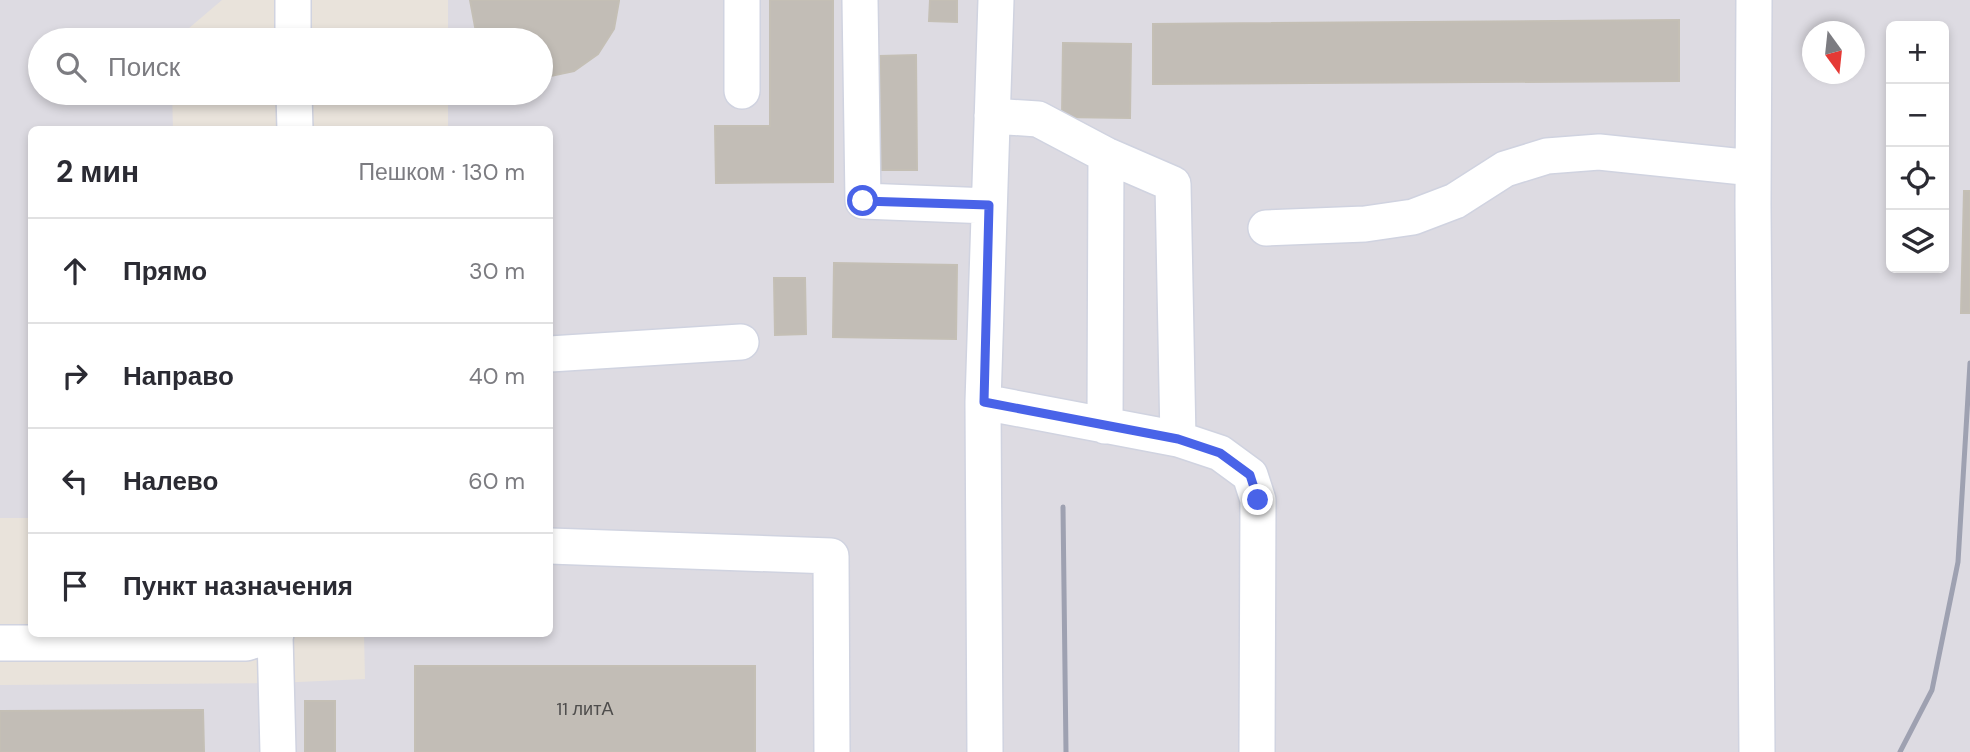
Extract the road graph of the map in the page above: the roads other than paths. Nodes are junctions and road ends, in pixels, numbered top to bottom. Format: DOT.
graph roads {
  1 [pos="292,0"];
  2 [pos="742,0"];
  3 [pos="860,0"];
  4 [pos="996,0"];
  5 [pos="1754,0"];
  6 [pos="293,28"];
  7 [pos="742,91"];
  8 [pos="294,105"];
  9 [pos="992,116"];
  10 [pos="295,126"];
  11 [pos="1106,155"];
  12 [pos="1753,168"];
  13 [pos="989,205"];
  14 [pos="1266,228"];
  15 [pos="741,342"];
  16 [pos="553,354"];
  17 [pos="984,402"];
  18 [pos="1105,426"];
  19 [pos="1178,439"];
  20 [pos="553,546"];
  21 [pos="265,637"];
  22 [pos="275,637"];
  23 [pos="0,643"];
  24 [pos="278,752"];
  25 [pos="832,752"];
  26 [pos="985,752"];
  27 [pos="1257,752"];
  28 [pos="1757,752"];
  1 -- 6 [label="street"];
  2 -- 7 [label="street"];
  3 -- 13 [label="street"];
  4 -- 9 [label="street"];
  5 -- 12 [label="street"];
  8 -- 10 [label="street"];
  9 -- 11 [label="street"];
  9 -- 13 [label="street"];
  11 -- 18 [label="street"];
  11 -- 19 [label="street"];
  12 -- 14 [label="street"];
  12 -- 28 [label="street"];
  13 -- 17 [label="street"];
  15 -- 16 [label="street"];
  17 -- 18 [label="street"];
  17 -- 26 [label="street"];
  18 -- 19 [label="street"];
  19 -- 27 [label="street"];
  20 -- 25 [label="street"];
  21 -- 23 [label="street"];
  22 -- 24 [label="street"];
}
